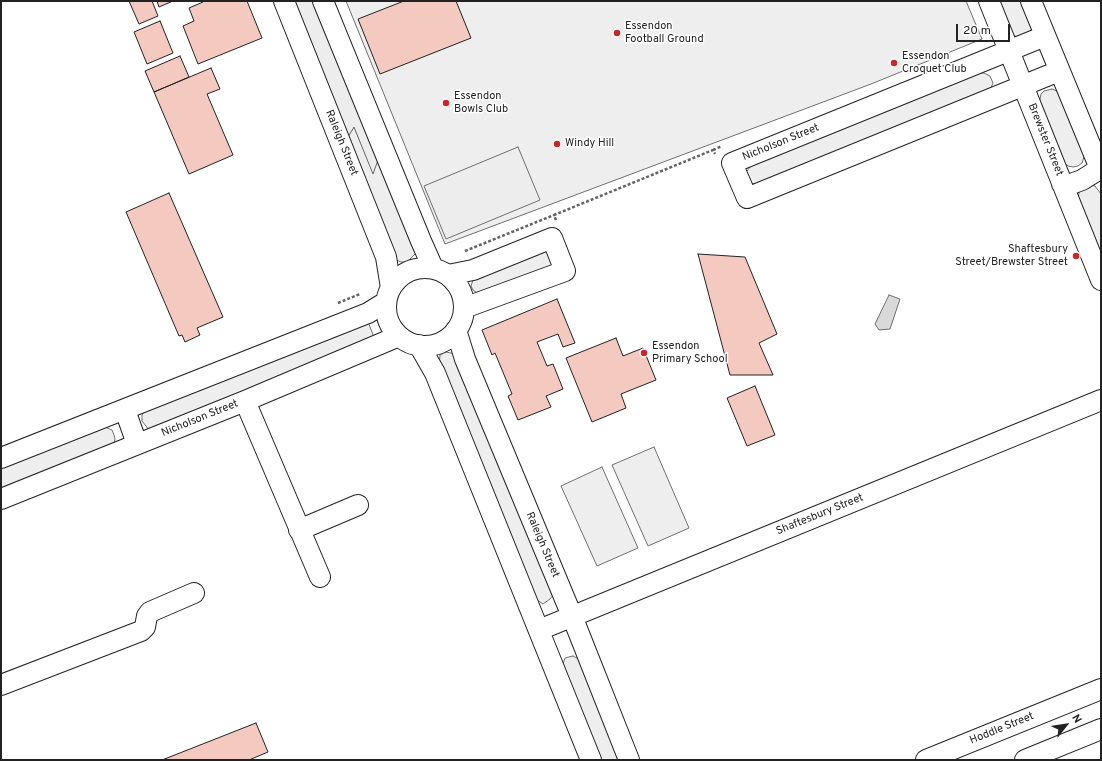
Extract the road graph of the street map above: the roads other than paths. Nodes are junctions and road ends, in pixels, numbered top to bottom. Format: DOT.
graph roads {
  1 [pos="284,1"];
  2 [pos="323,1"];
  3 [pos="989,1"];
  4 [pos="1030,1"];
  5 [pos="1045,36"];
  6 [pos="1009,51"];
  7 [pos="1059,71"];
  8 [pos="1023,86"];
  9 [pos="1101,169"];
  10 [pos="1062,184"];
  11 [pos="441,272"];
  12 [pos="1101,280"];
  13 [pos="388,295"];
  14 [pos="464,308"];
  15 [pos="456,330"];
  16 [pos="399,336"];
  17 [pos="419,345"];
  18 [pos="1101,400"];
  19 [pos="245,401"];
  20 [pos="125,410"];
  21 [pos="137,444"];
  22 [pos="1,458"];
  23 [pos="1,499"];
  24 [pos="358,505"];
  25 [pos="299,530"];
  26 [pos="320,577"];
  27 [pos="194,593"];
  28 [pos="572,616"];
  29 [pos="539,630"];
  30 [pos="1,685"];
  31 [pos="1101,689"];
  32 [pos="1101,729"];
  33 [pos="964,753"];
  34 [pos="591,760"];
  35 [pos="629,760"];
  36 [pos="926,760"];
  37 [pos="1026,760"];
  1 -- 13 [label="street, Raleigh Street"];
  2 -- 11 [label="street"];
  3 -- 6 [label="street, Brewster Street"];
  4 -- 5 [label="street"];
  5 -- 6 [label="street, Nicholson Street"];
  5 -- 7 [label="street"];
  6 -- 8 [label="street, Brewster Street"];
  6 -- 8 [label="street, Nicholson Street"];
  7 -- 8 [label="street, Nicholson Street"];
  7 -- 9 [label="street"];
  8 -- 10 [label="street, Brewster Street"];
  9 -- 10 [label="street"];
  10 -- 12 [label="street, Brewster Street"];
  11 -- 13 [label="street"];
  11 -- 14 [label="street"];
  11 -- 14 [label="street"];
  13 -- 16 [label="street"];
  13 -- 20 [label="street"];
  14 -- 15 [label="street"];
  15 -- 17 [label="street"];
  15 -- 28 [label="street, Raleigh Street"];
  16 -- 17 [label="street"];
  16 -- 19 [label="street, Nicholson Street"];
  17 -- 29 [label="street"];
  18 -- 28 [label="street, Shaftesbury Street"];
  19 -- 21 [label="street, Nicholson Street"];
  19 -- 25 [label="street"];
  20 -- 21 [label="street"];
  20 -- 22 [label="street"];
  21 -- 23 [label="street, Nicholson Street"];
  24 -- 25 [label="street"];
  25 -- 26 [label="street"];
  27 -- 30 [label="street"];
  28 -- 29 [label="street, Shaftesbury Street"];
  28 -- 35 [label="street, Raleigh Street"];
  29 -- 34 [label="street"];
  31 -- 33 [label="street, Hoddle Street"];
  32 -- 37 [label="street"];
  33 -- 36 [label="street, Hoddle Street"];
}
